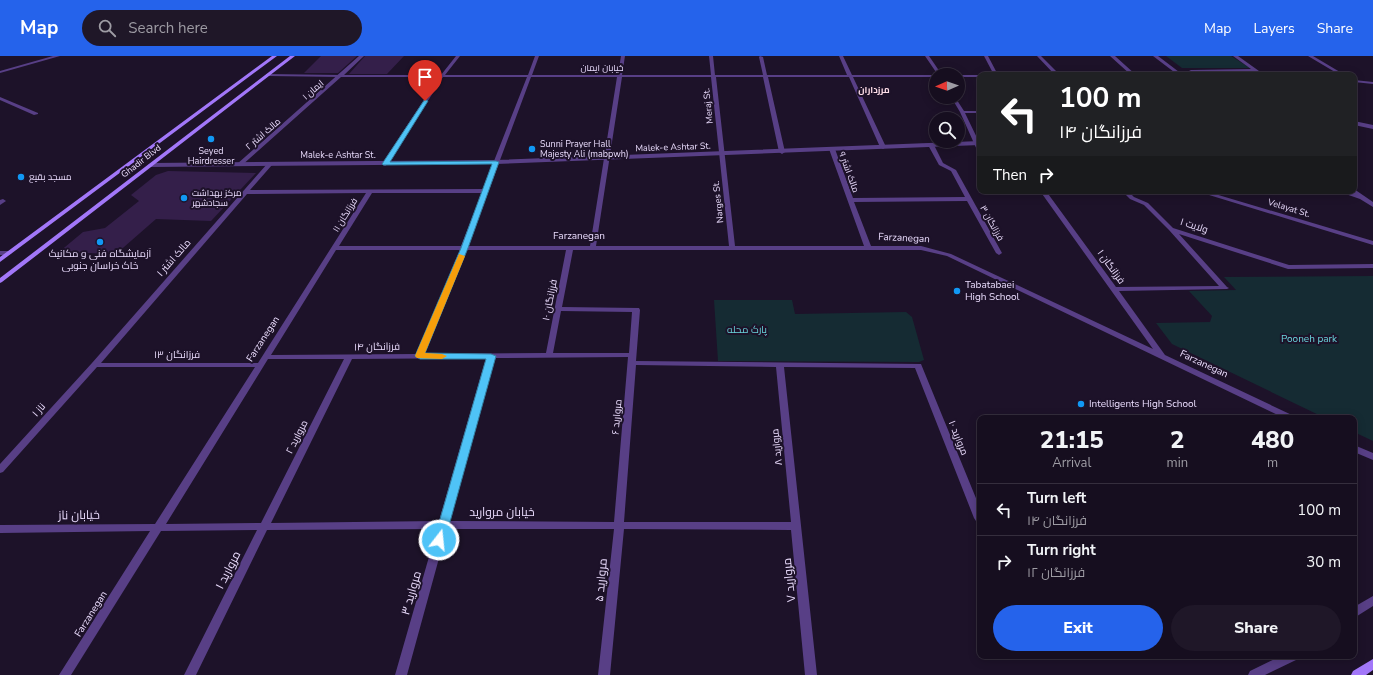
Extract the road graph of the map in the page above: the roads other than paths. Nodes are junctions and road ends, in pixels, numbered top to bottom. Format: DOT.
graph roads {
  1 [pos="58,56"];
  2 [pos="275,56"];
  3 [pos="293,56"];
  4 [pos="362,56"];
  5 [pos="458,56"];
  6 [pos="538,56"];
  7 [pos="623,56"];
  8 [pos="711,56"];
  9 [pos="841,56"];
  10 [pos="927,56"];
  11 [pos="986,56"];
  12 [pos="1039,56"];
  13 [pos="1112,56"];
  14 [pos="1155,56"];
  15 [pos="1235,56"];
  16 [pos="1310,56"];
  17 [pos="761,57"];
  18 [pos="935,68"];
  19 [pos="1191,70"];
  20 [pos="1256,70"];
  21 [pos="0,72"];
  22 [pos="994,72"];
  23 [pos="1055,72"];
  24 [pos="1131,72"];
  25 [pos="1176,72"];
  26 [pos="1259,72"];
  27 [pos="1338,72"];
  28 [pos="268,75"];
  29 [pos="341,76"];
  30 [pos="442,76"];
  31 [pos="529,76"];
  32 [pos="621,76"];
  33 [pos="713,76"];
  34 [pos="765,76"];
  35 [pos="851,76"];
  36 [pos="929,76"];
  37 [pos="965,76"];
  38 [pos="977,76"];
  39 [pos="1357,81"];
  40 [pos="1373,83"];
  41 [pos="0,98"];
  42 [pos="957,104"];
  43 [pos="962,112"];
  44 [pos="965,112"];
  45 [pos="977,112"];
  46 [pos="36,114"];
  47 [pos="296,116"];
  48 [pos="965,118"];
  49 [pos="1357,124"];
  50 [pos="1373,127"];
  51 [pos="977,141"];
  52 [pos="977,143"];
  53 [pos="965,144"];
  54 [pos="929,145"];
  55 [pos="884,147"];
  56 [pos="932,148"];
  57 [pos="832,150"];
  58 [pos="782,152"];
  59 [pos="722,154"];
  60 [pos="608,159"];
  61 [pos="496,162"];
  62 [pos="129,164"];
  63 [pos="151,164"];
  64 [pos="385,164"];
  65 [pos="239,165"];
  66 [pos="269,165"];
  67 [pos="485,191"];
  68 [pos="245,192"];
  69 [pos="370,192"];
  70 [pos="1045,194"];
  71 [pos="1128,194"];
  72 [pos="1210,194"];
  73 [pos="1350,194"];
  74 [pos="1357,194"];
  75 [pos="1363,198"];
  76 [pos="850,200"];
  77 [pos="968,200"];
  78 [pos="1373,205"];
  79 [pos="1171,229"];
  80 [pos="1373,243"];
  81 [pos="732,247"];
  82 [pos="868,247"];
  83 [pos="334,248"];
  84 [pos="464,248"];
  85 [pos="570,248"];
  86 [pos="594,248"];
  87 [pos="0,253"];
  88 [pos="9,253"];
  89 [pos="999,253"];
  90 [pos="0,260"];
  91 [pos="1373,266"];
  92 [pos="0,281"];
  93 [pos="1115,289"];
  94 [pos="558,309"];
  95 [pos="420,356"];
  96 [pos="491,356"];
  97 [pos="549,356"];
  98 [pos="1162,356"];
  99 [pos="265,357"];
  100 [pos="350,357"];
  101 [pos="633,359"];
  102 [pos="94,365"];
  103 [pos="260,365"];
  104 [pos="780,365"];
  105 [pos="918,366"];
  106 [pos="1285,415"];
  107 [pos="1357,449"];
  108 [pos="1373,457"];
  109 [pos="0,470"];
  110 [pos="977,513"];
  111 [pos="444,525"];
  112 [pos="619,525"];
  113 [pos="796,526"];
  114 [pos="159,527"];
  115 [pos="264,527"];
  116 [pos="0,529"];
  117 [pos="1373,600"];
  118 [pos="1357,611"];
  119 [pos="1286,659"];
  120 [pos="1373,664"];
  121 [pos="65,675"];
  122 [pos="190,675"];
  123 [pos="401,675"];
  124 [pos="604,675"];
  125 [pos="811,675"];
  126 [pos="1254,675"];
  127 [pos="1357,675"];
  1 -- 21 [label="street"];
  2 -- 62 [label="main road, Ghadir Blvd"];
  3 -- 28 [label="main road, Ghadir Blvd"];
  4 -- 29 [label="street, ایمان ۱"];
  5 -- 30 [label="street"];
  6 -- 31 [label="street"];
  7 -- 32 [label="street"];
  8 -- 33 [label="street, Meraj St."];
  9 -- 35 [label="street"];
  10 -- 18 [label="street"];
  11 -- 22 [label="street"];
  12 -- 23 [label="street"];
  13 -- 24 [label="street"];
  14 -- 25 [label="street"];
  15 -- 20 [label="street"];
  16 -- 27 [label="street"];
  17 -- 34 [label="street"];
  19 -- 20 [label="street"];
  20 -- 26 [label="street"];
  28 -- 29 [label="street, خیابان ایمان"];
  28 -- 63 [label="main road, Ghadir Blvd"];
  29 -- 30 [label="street, خیابان ایمان"];
  29 -- 47 [label="street, ایمان ۱"];
  30 -- 31 [label="street, خیابان ایمان"];
  30 -- 64 [label="street"];
  31 -- 32 [label="street, خیابان ایمان"];
  31 -- 61 [label="street"];
  32 -- 33 [label="street, خیابان ایمان"];
  32 -- 60 [label="street"];
  33 -- 34 [label="street, خیابان ایمان"];
  33 -- 59 [label="street, Meraj St."];
  34 -- 35 [label="street, خیابان ایمان"];
  34 -- 58 [label="street"];
  35 -- 36 [label="street, خیابان ایمان"];
  35 -- 55 [label="street"];
  37 -- 38 [label="street"];
  39 -- 40 [label="street"];
  41 -- 46 [label="street"];
  42 -- 43 [label="street"];
  44 -- 45 [label="street"];
  47 -- 65 [label="street, مالک اشتر ۲"];
  48 -- 51 [label="street"];
  49 -- 50 [label="street"];
  52 -- 53 [label="street, Malek-e Ashtar St."];
  54 -- 55 [label="street, Malek-e Ashtar St."];
  55 -- 57 [label="street, Malek-e Ashtar St."];
  56 -- 77 [label="street, فرزانگان ۳"];
  57 -- 58 [label="street, Malek-e Ashtar St."];
  57 -- 76 [label="street, مالک اشتر ۹"];
  58 -- 59 [label="street, Malek-e Ashtar St."];
  59 -- 60 [label="street, Malek-e Ashtar St."];
  59 -- 81 [label="street, Narges St."];
  60 -- 61 [label="street, Malek-e Ashtar St."];
  60 -- 86 [label="street"];
  61 -- 64 [label="street, Malek-e Ashtar St."];
  61 -- 67 [label="street"];
  62 -- 63 [label="main road"];
  62 -- 88 [label="main road, Ghadir Blvd"];
  63 -- 65 [label="street, Malek-e Ashtar St."];
  63 -- 92 [label="main road, Ghadir Blvd"];
  64 -- 66 [label="street, Malek-e Ashtar St."];
  65 -- 66 [label="street, Malek-e Ashtar St."];
  66 -- 68 [label="street, مالک اشتر ۱"];
  67 -- 69 [label="street"];
  67 -- 84 [label="street"];
  68 -- 69 [label="street"];
  68 -- 102 [label="street, مالک اشتر ۱"];
  69 -- 83 [label="street, فرزانگان ۱۱"];
  70 -- 93 [label="street, فرزانگان ۱"];
  71 -- 79 [label="street"];
  72 -- 80 [label="street, Velayat St."];
  73 -- 75 [label="street"];
  74 -- 75 [label="street"];
  75 -- 78 [label="street"];
  76 -- 77 [label="street"];
  76 -- 82 [label="street, مالک اشتر ۹"];
  77 -- 89 [label="street, فرزانگان ۳"];
  79 -- 91 [label="street, ولایت ۱"];
  79 -- 93 [label="street, ولایت ۱"];
  81 -- 82 [label="street, Farzanegan"];
  81 -- 86 [label="street, Farzanegan"];
  82 -- 98 [label="street, Farzanegan"];
  83 -- 84 [label="street, Farzanegan"];
  83 -- 99 [label="street, Farzanegan"];
  84 -- 85 [label="street, Farzanegan"];
  84 -- 95 [label="street"];
  85 -- 86 [label="street, Farzanegan"];
  85 -- 94 [label="street, فرزانگان ۱۰"];
  87 -- 88 [label="street"];
  88 -- 90 [label="main road, Ghadir Blvd"];
  93 -- 98 [label="street, فرزانگان ۱"];
  94 -- 97 [label="street, فرزانگان ۱۰"];
  94 -- 101 [label="street, مروارید ۶"];
  95 -- 96 [label="street, فرزانگان ۱۴"];
  95 -- 100 [label="street, فرزانگان ۱۴"];
  96 -- 97 [label="street, فرزانگان ۱۴"];
  96 -- 111 [label="street, مروارید ۳"];
  97 -- 101 [label="street, فرزانگان ۱۴"];
  98 -- 106 [label="street, Farzanegan"];
  99 -- 100 [label="street, فرزانگان ۱۴"];
  99 -- 103 [label="street, Farzanegan"];
  100 -- 115 [label="street, مروارید ۲"];
  101 -- 104 [label="street, فرزانگان ۱۴"];
  101 -- 112 [label="street, مروارید ۶"];
  102 -- 103 [label="street, فرزانگان ۱۳"];
  102 -- 109 [label="street, ناز ۱"];
  103 -- 114 [label="street, Farzanegan"];
  104 -- 105 [label="street, فرزانگان ۱۴"];
  104 -- 113 [label="street, مروارید ۸"];
  105 -- 110 [label="street, مروارید ۱۰"];
  107 -- 108 [label="street"];
  111 -- 112 [label="street, خیابان مروارید"];
  111 -- 115 [label="street, خیابان مروارید"];
  111 -- 123 [label="street, مروارید ۳"];
  112 -- 113 [label="street, خیابان مروارید"];
  112 -- 124 [label="street, مروارید ۵"];
  113 -- 125 [label="street, مروارید ۷"];
  114 -- 115 [label="street, خیابان مروارید"];
  114 -- 116 [label="street, خیابان ناز"];
  114 -- 121 [label="street, Farzanegan"];
  115 -- 122 [label="street, مروارید ۱"];
  117 -- 118 [label="street"];
  119 -- 126 [label="street"];
  120 -- 127 [label="main road"];
}
